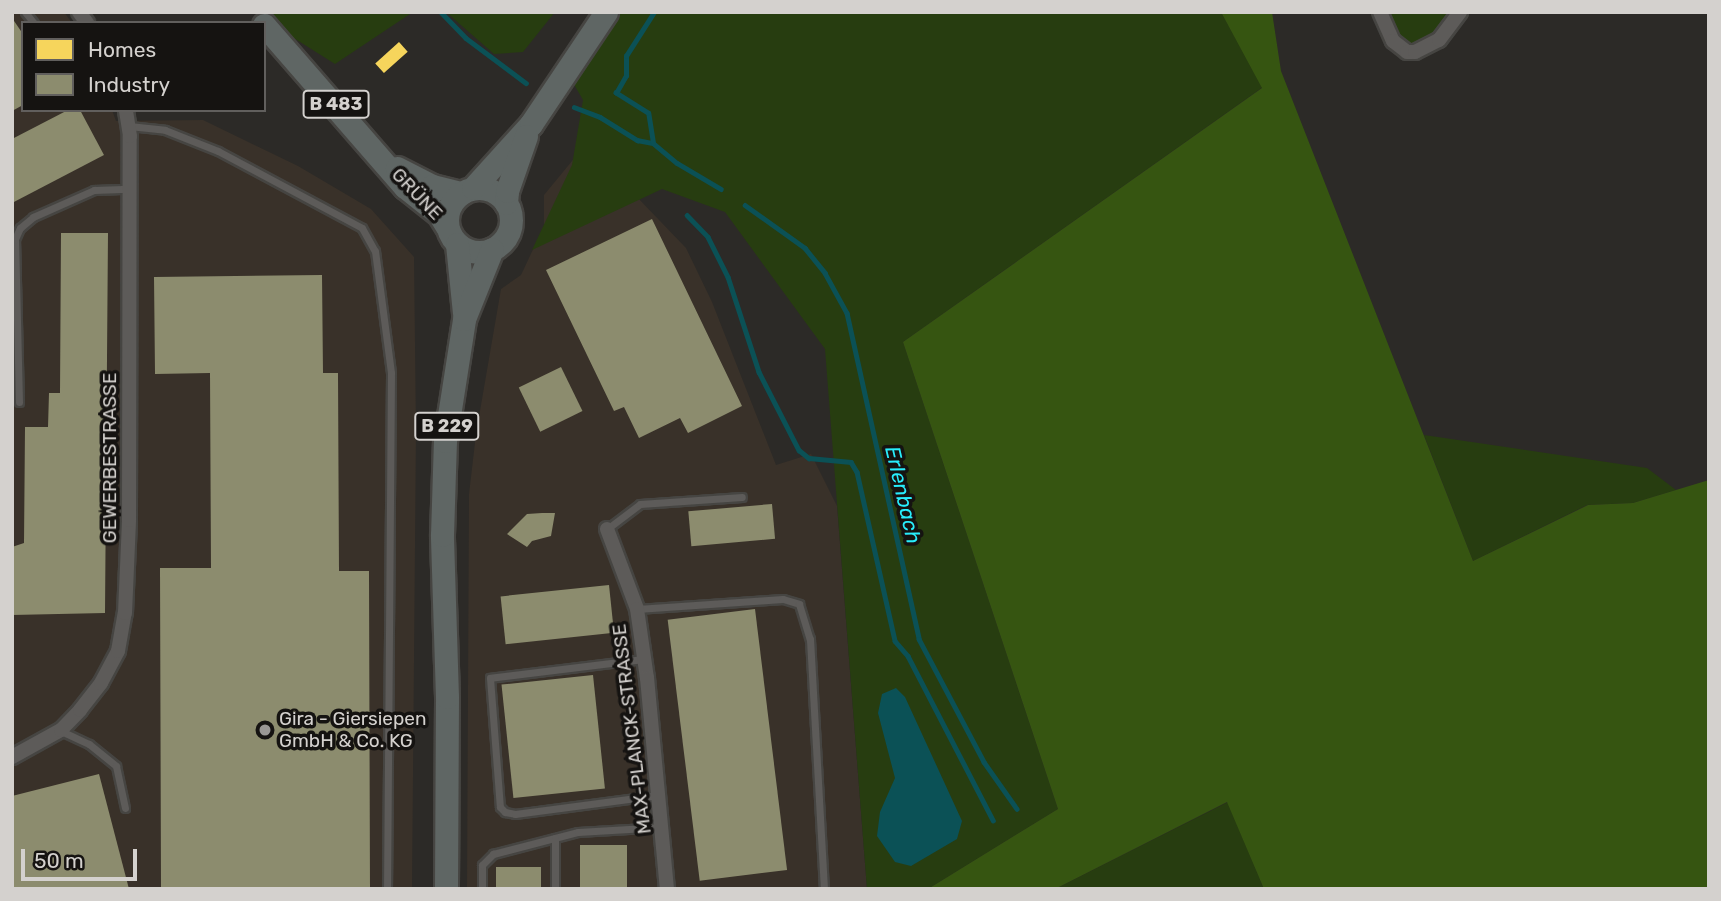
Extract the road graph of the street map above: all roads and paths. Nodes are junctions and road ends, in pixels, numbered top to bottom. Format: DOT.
graph roads {
  1 [pos="606,12"];
  2 [pos="1380,12"];
  3 [pos="1460,12"];
  4 [pos="266,27"];
  5 [pos="125,112"];
  6 [pos="531,124"];
  7 [pos="128,126"];
  8 [pos="386,161"];
  9 [pos="130,189"];
  10 [pos="467,190"];
  11 [pos="506,203"];
  12 [pos="452,235"];
  13 [pos="492,249"];
  14 [pos="464,319"];
  15 [pos="19,402"];
  16 [pos="742,497"];
  17 [pos="607,529"];
  18 [pos="637,609"];
  19 [pos="644,659"];
  20 [pos="61,730"];
  21 [pos="12,757"];
  22 [pos="660,795"];
  23 [pos="125,808"];
  24 [pos="663,827"];
  25 [pos="555,838"];
  26 [pos="387,889"];
  27 [pos="446,889"];
  28 [pos="482,889"];
  29 [pos="555,889"];
  30 [pos="667,889"];
  31 [pos="824,889"];
  1 -- 6 [label="main road"];
  2 -- 3 [label="street"];
  4 -- 8 [label="main road, GRÜNE / B 483"];
  5 -- 7 [label="street, GEWERBESTRASSE"];
  6 -- 10 [label="main road"];
  6 -- 11 [label="main road"];
  7 -- 9 [label="street, GEWERBESTRASSE"];
  7 -- 26 [label="lane"];
  8 -- 10 [label="main road, GRÜNE / B 483"];
  8 -- 12 [label="main road, GRÜNE / B 483"];
  9 -- 15 [label="lane"];
  9 -- 20 [label="street, GEWERBESTRASSE"];
  10 -- 11 [label="main road"];
  10 -- 12 [label="main road"];
  11 -- 13 [label="main road"];
  12 -- 13 [label="main road"];
  12 -- 14 [label="main road, B 229"];
  13 -- 14 [label="main road, B 229"];
  14 -- 27 [label="main road, B 229"];
  16 -- 17 [label="lane"];
  17 -- 18 [label="street, MAX-PLANCK-STRASSE"];
  18 -- 19 [label="street, MAX-PLANCK-STRASSE"];
  18 -- 31 [label="lane"];
  19 -- 22 [label="street, MAX-PLANCK-STRASSE"];
  19 -- 22 [label="lane"];
  20 -- 21 [label="street, GEWERBESTRASSE"];
  20 -- 23 [label="lane"];
  22 -- 24 [label="street, MAX-PLANCK-STRASSE"];
  24 -- 25 [label="lane"];
  24 -- 30 [label="street, MAX-PLANCK-STRASSE"];
  25 -- 28 [label="lane"];
  25 -- 29 [label="lane"];
}
